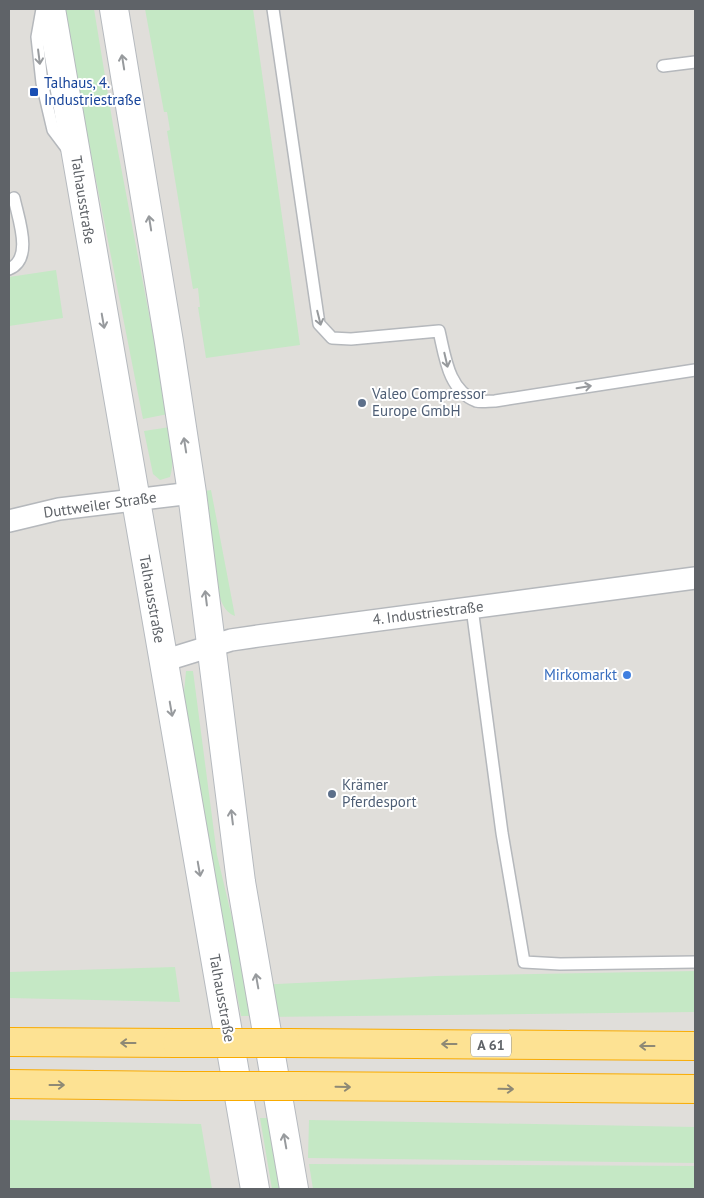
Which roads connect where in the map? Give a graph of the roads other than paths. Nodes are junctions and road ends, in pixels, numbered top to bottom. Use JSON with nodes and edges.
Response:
{"nodes":[{"id":1,"x":42,"y":9,"type":"edge"},
{"id":2,"x":51,"y":9,"type":"edge"},
{"id":3,"x":114,"y":9,"type":"edge"},
{"id":4,"x":273,"y":9,"type":"edge"},
{"id":5,"x":695,"y":62,"type":"edge"},
{"id":6,"x":663,"y":66,"type":"dead end"},
{"id":7,"x":76,"y":160,"type":"junction"},
{"id":8,"x":14,"y":198,"type":"dead end"},
{"id":9,"x":9,"y":269,"type":"edge"},
{"id":10,"x":695,"y":370,"type":"edge"},
{"id":11,"x":192,"y":494,"type":"junction"},
{"id":12,"x":134,"y":500,"type":"junction"},
{"id":13,"x":9,"y":521,"type":"edge"},
{"id":14,"x":695,"y":578,"type":"edge"},
{"id":15,"x":472,"y":608,"type":"junction"},
{"id":16,"x":212,"y":646,"type":"junction"},
{"id":17,"x":162,"y":661,"type":"junction"},
{"id":18,"x":695,"y":962,"type":"edge"},
{"id":19,"x":9,"y":1042,"type":"edge"},
{"id":20,"x":695,"y":1046,"type":"edge"},
{"id":21,"x":9,"y":1084,"type":"edge"},
{"id":22,"x":695,"y":1089,"type":"edge"},
{"id":23,"x":255,"y":1189,"type":"edge"},
{"id":24,"x":294,"y":1189,"type":"edge"}],
"edges":[{"from":1,"to":7,"type":"lane","one_way":true},
{"from":2,"to":7,"type":"main road","name":"Talhausstraße"},
{"from":11,"to":3,"type":"main road","one_way":true},
{"from":4,"to":10,"type":"lane","one_way":true},
{"from":5,"to":6,"type":"lane"},
{"from":7,"to":12,"type":"main road","name":"Talhausstraße","one_way":true},
{"from":8,"to":9,"type":"lane"},
{"from":11,"to":12,"type":"street","name":"Duttweiler Straße"},
{"from":16,"to":11,"type":"main road","one_way":true},
{"from":12,"to":13,"type":"street","name":"Duttweiler Straße"},
{"from":12,"to":17,"type":"main road","name":"Talhausstraße"},
{"from":14,"to":15,"type":"street","name":"4. Industriestraße"},
{"from":15,"to":16,"type":"street","name":"4. Industriestraße"},
{"from":15,"to":18,"type":"lane"},
{"from":16,"to":17,"type":"street","name":"4. Industriestraße"},
{"from":24,"to":16,"type":"main road","one_way":true},
{"from":17,"to":23,"type":"main road","name":"Talhausstraße","one_way":true},
{"from":20,"to":19,"type":"highway","number":"A 61","one_way":true,"bridge":true},
{"from":21,"to":22,"type":"highway","one_way":true,"bridge":true}]}
